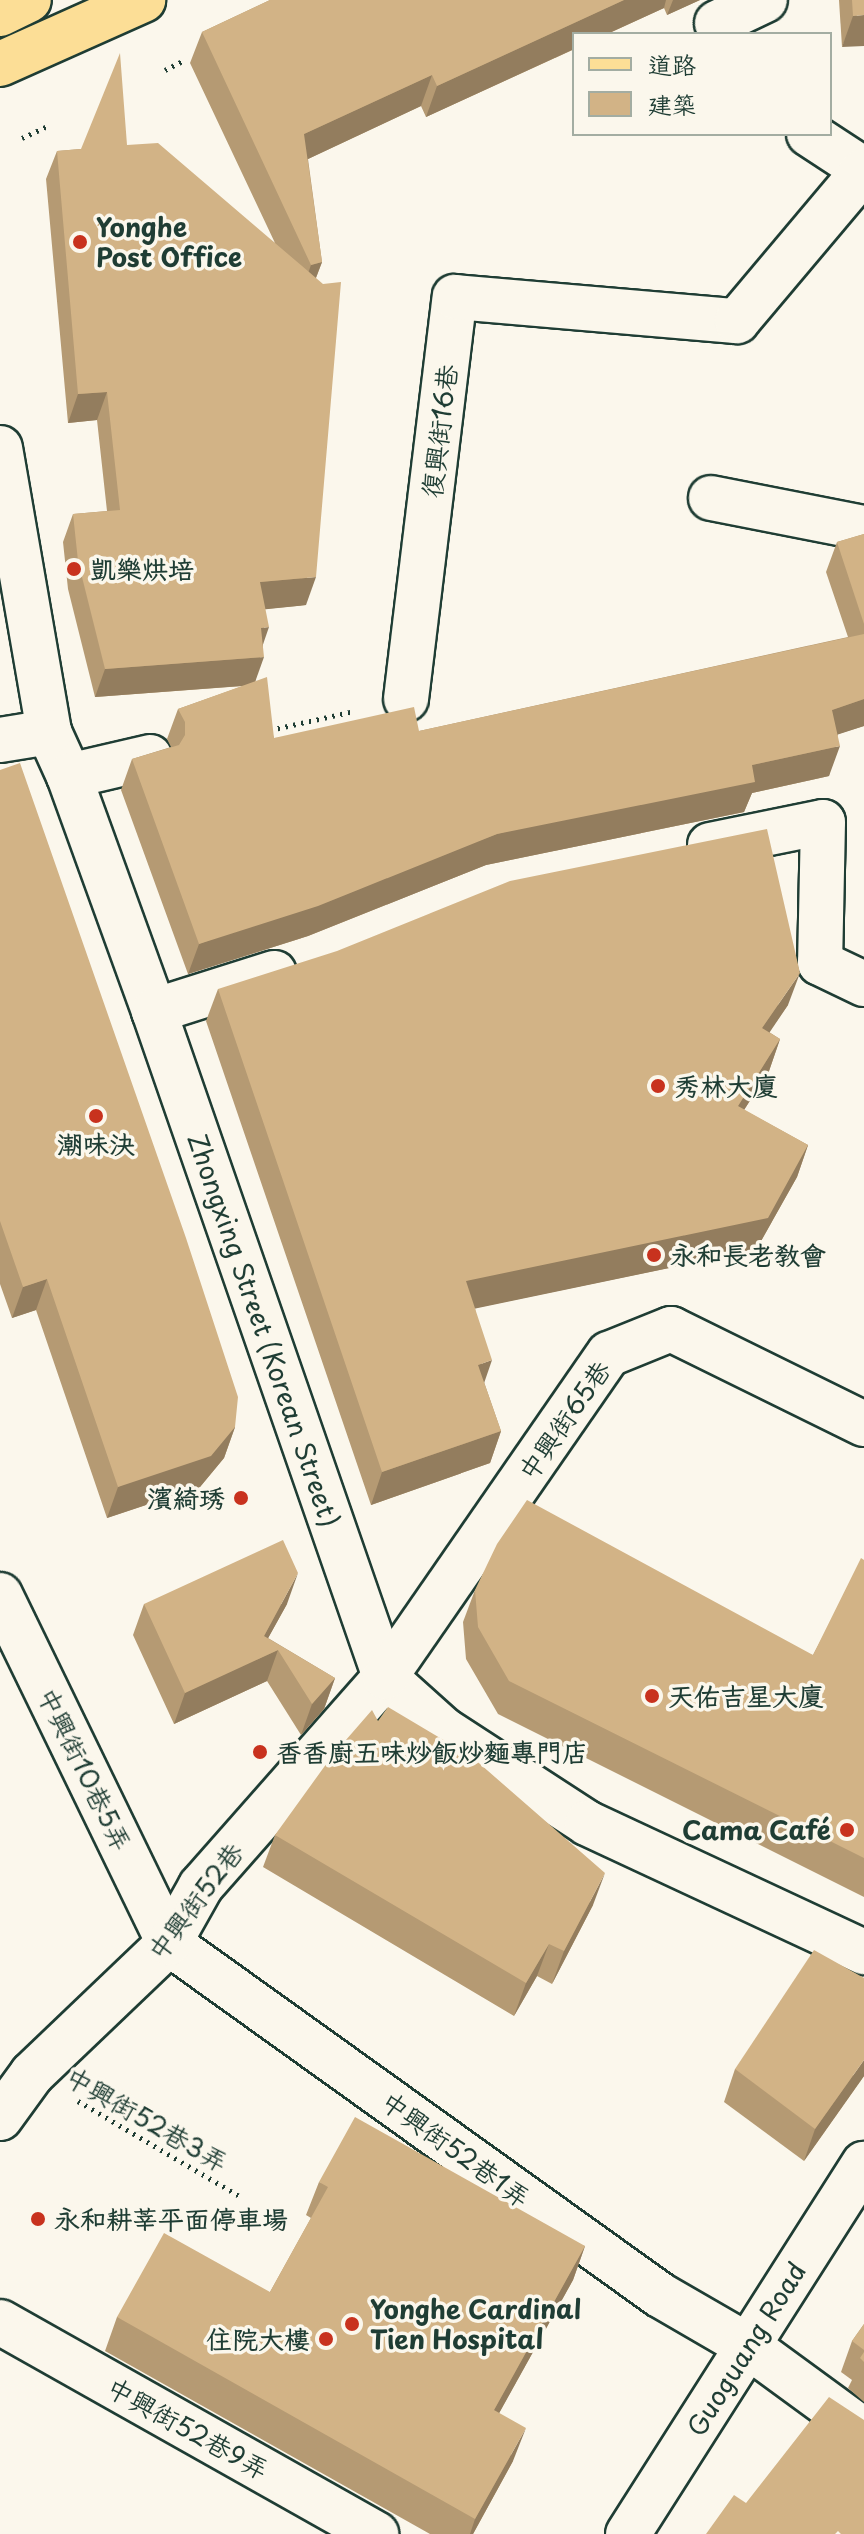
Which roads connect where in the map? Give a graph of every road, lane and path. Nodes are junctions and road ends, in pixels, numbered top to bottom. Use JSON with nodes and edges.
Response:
{"nodes":[{"id":1,"x":29,"y":0,"type":"edge"},
{"id":2,"x":143,"y":0,"type":"edge"},
{"id":3,"x":765,"y":0,"type":"edge"},
{"id":4,"x":0,"y":14,"type":"edge"},
{"id":5,"x":712,"y":19,"type":"edge"},
{"id":6,"x":185,"y":60,"type":"dead end"},
{"id":7,"x":0,"y":64,"type":"edge"},
{"id":8,"x":165,"y":70,"type":"dead end"},
{"id":9,"x":48,"y":126,"type":"dead end"},
{"id":10,"x":812,"y":136,"type":"edge"},
{"id":11,"x":22,"y":138,"type":"dead end"},
{"id":12,"x":864,"y":170,"type":"edge"},
{"id":13,"x":0,"y":448,"type":"edge"},
{"id":14,"x":711,"y":498,"type":"dead end"},
{"id":15,"x":864,"y":528,"type":"edge"},
{"id":16,"x":406,"y":699,"type":"joint"},
{"id":17,"x":49,"y":732,"type":"junction"},
{"id":18,"x":255,"y":733,"type":"edge"},
{"id":19,"x":0,"y":740,"type":"edge"},
{"id":20,"x":150,"y":757,"type":"edge"},
{"id":21,"x":69,"y":776,"type":"junction"},
{"id":22,"x":673,"y":853,"type":"edge"},
{"id":23,"x":316,"y":960,"type":"edge"},
{"id":24,"x":864,"y":984,"type":"edge"},
{"id":25,"x":154,"y":1011,"type":"junction"},
{"id":26,"x":864,"y":1424,"type":"edge"},
{"id":27,"x":0,"y":1595,"type":"edge"},
{"id":28,"x":385,"y":1677,"type":"junction"},
{"id":29,"x":169,"y":1943,"type":"junction"},
{"id":30,"x":864,"y":1952,"type":"edge"},
{"id":31,"x":32,"y":2074,"type":"junction"},
{"id":32,"x":0,"y":2118,"type":"edge"},
{"id":33,"x":864,"y":2164,"type":"edge"},
{"id":34,"x":243,"y":2198,"type":"dead end"},
{"id":35,"x":0,"y":2322,"type":"edge"},
{"id":36,"x":748,"y":2346,"type":"junction"},
{"id":37,"x":864,"y":2431,"type":"edge"},
{"id":38,"x":376,"y":2534,"type":"edge"},
{"id":39,"x":628,"y":2534,"type":"edge"}],
"edges":[{"from":1,"to":4,"type":"main road"},
{"from":2,"to":7,"type":"main road"},
{"from":3,"to":5,"type":"street"},
{"from":6,"to":8,"type":"path"},
{"from":9,"to":11,"type":"path"},
{"from":10,"to":12,"type":"street"},
{"from":12,"to":16,"type":"street","name":"復興街16巷"},
{"from":13,"to":17,"type":"street","name":"Zhongxing Street (Korean Street)"},
{"from":14,"to":15,"type":"street"},
{"from":16,"to":18,"type":"path"},
{"from":17,"to":19,"type":"street"},
{"from":17,"to":21,"type":"street","name":"Zhongxing Street (Korean Street)"},
{"from":20,"to":21,"type":"street"},
{"from":21,"to":25,"type":"street","name":"Zhongxing Street (Korean Street)"},
{"from":22,"to":24,"type":"street"},
{"from":23,"to":25,"type":"street"},
{"from":25,"to":28,"type":"street","name":"Zhongxing Street (Korean Street)"},
{"from":26,"to":28,"type":"street","name":"中興街65巷"},
{"from":27,"to":29,"type":"street","name":"中興街10巷5弄"},
{"from":28,"to":29,"type":"street","name":"中興街52巷"},
{"from":28,"to":30,"type":"street","name":"Zhongxing Street (Korean Street)"},
{"from":29,"to":31,"type":"street","name":"中興街52巷"},
{"from":29,"to":36,"type":"street","name":"中興街52巷1弄"},
{"from":31,"to":32,"type":"street","name":"中興街52巷"},
{"from":31,"to":34,"type":"path","name":"中興街52巷3弄"},
{"from":33,"to":36,"type":"street","name":"Guoguang Road"},
{"from":35,"to":38,"type":"street","name":"中興街52巷9弄"},
{"from":36,"to":37,"type":"street","name":"中興街52巷1弄"},
{"from":36,"to":39,"type":"street","name":"Guoguang Road"}]}
